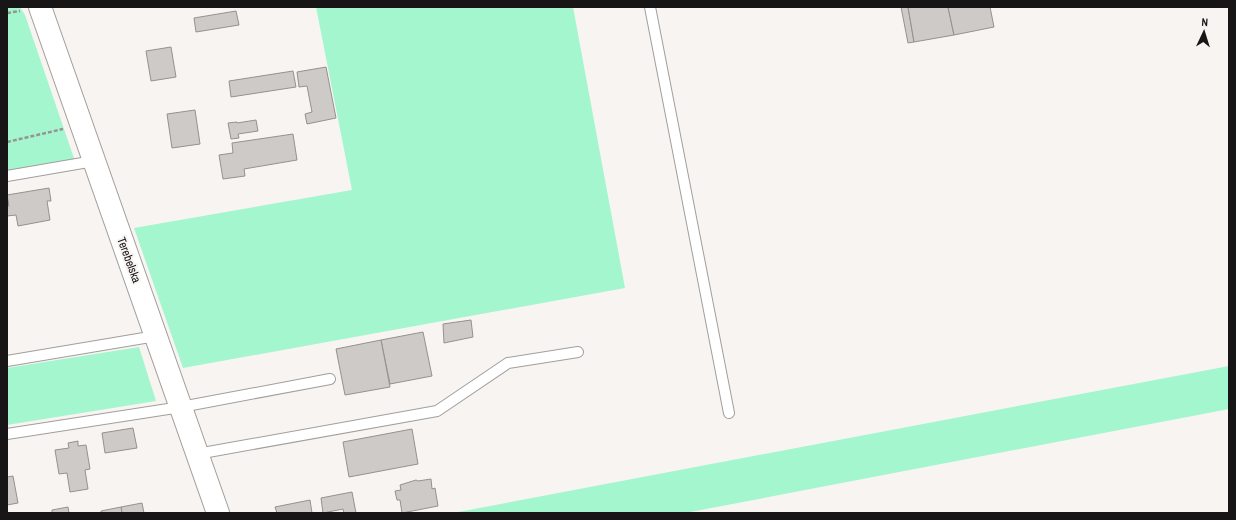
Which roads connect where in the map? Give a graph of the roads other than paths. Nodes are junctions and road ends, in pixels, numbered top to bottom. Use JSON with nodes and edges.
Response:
{"nodes":[{"id":1,"x":40,"y":7,"type":"edge"},
{"id":2,"x":650,"y":7,"type":"edge"},
{"id":3,"x":94,"y":161,"type":"junction"},
{"id":4,"x":7,"y":176,"type":"edge"},
{"id":5,"x":156,"y":336,"type":"junction"},
{"id":6,"x":578,"y":352,"type":"dead end"},
{"id":7,"x":7,"y":361,"type":"edge"},
{"id":8,"x":330,"y":379,"type":"dead end"},
{"id":9,"x":180,"y":407,"type":"junction"},
{"id":10,"x":729,"y":413,"type":"dead end"},
{"id":11,"x":7,"y":434,"type":"edge"},
{"id":12,"x":197,"y":454,"type":"junction"},
{"id":13,"x":218,"y":513,"type":"edge"}],
"edges":[{"from":1,"to":3,"type":"street","name":"Terebelska"},
{"from":2,"to":10,"type":"lane"},
{"from":3,"to":4,"type":"lane"},
{"from":3,"to":5,"type":"street","name":"Terebelska"},
{"from":5,"to":7,"type":"lane"},
{"from":5,"to":9,"type":"street","name":"Terebelska"},
{"from":6,"to":12,"type":"lane"},
{"from":8,"to":9,"type":"lane"},
{"from":9,"to":11,"type":"lane"},
{"from":9,"to":12,"type":"street","name":"Terebelska"},
{"from":12,"to":13,"type":"street","name":"Terebelska"}]}
